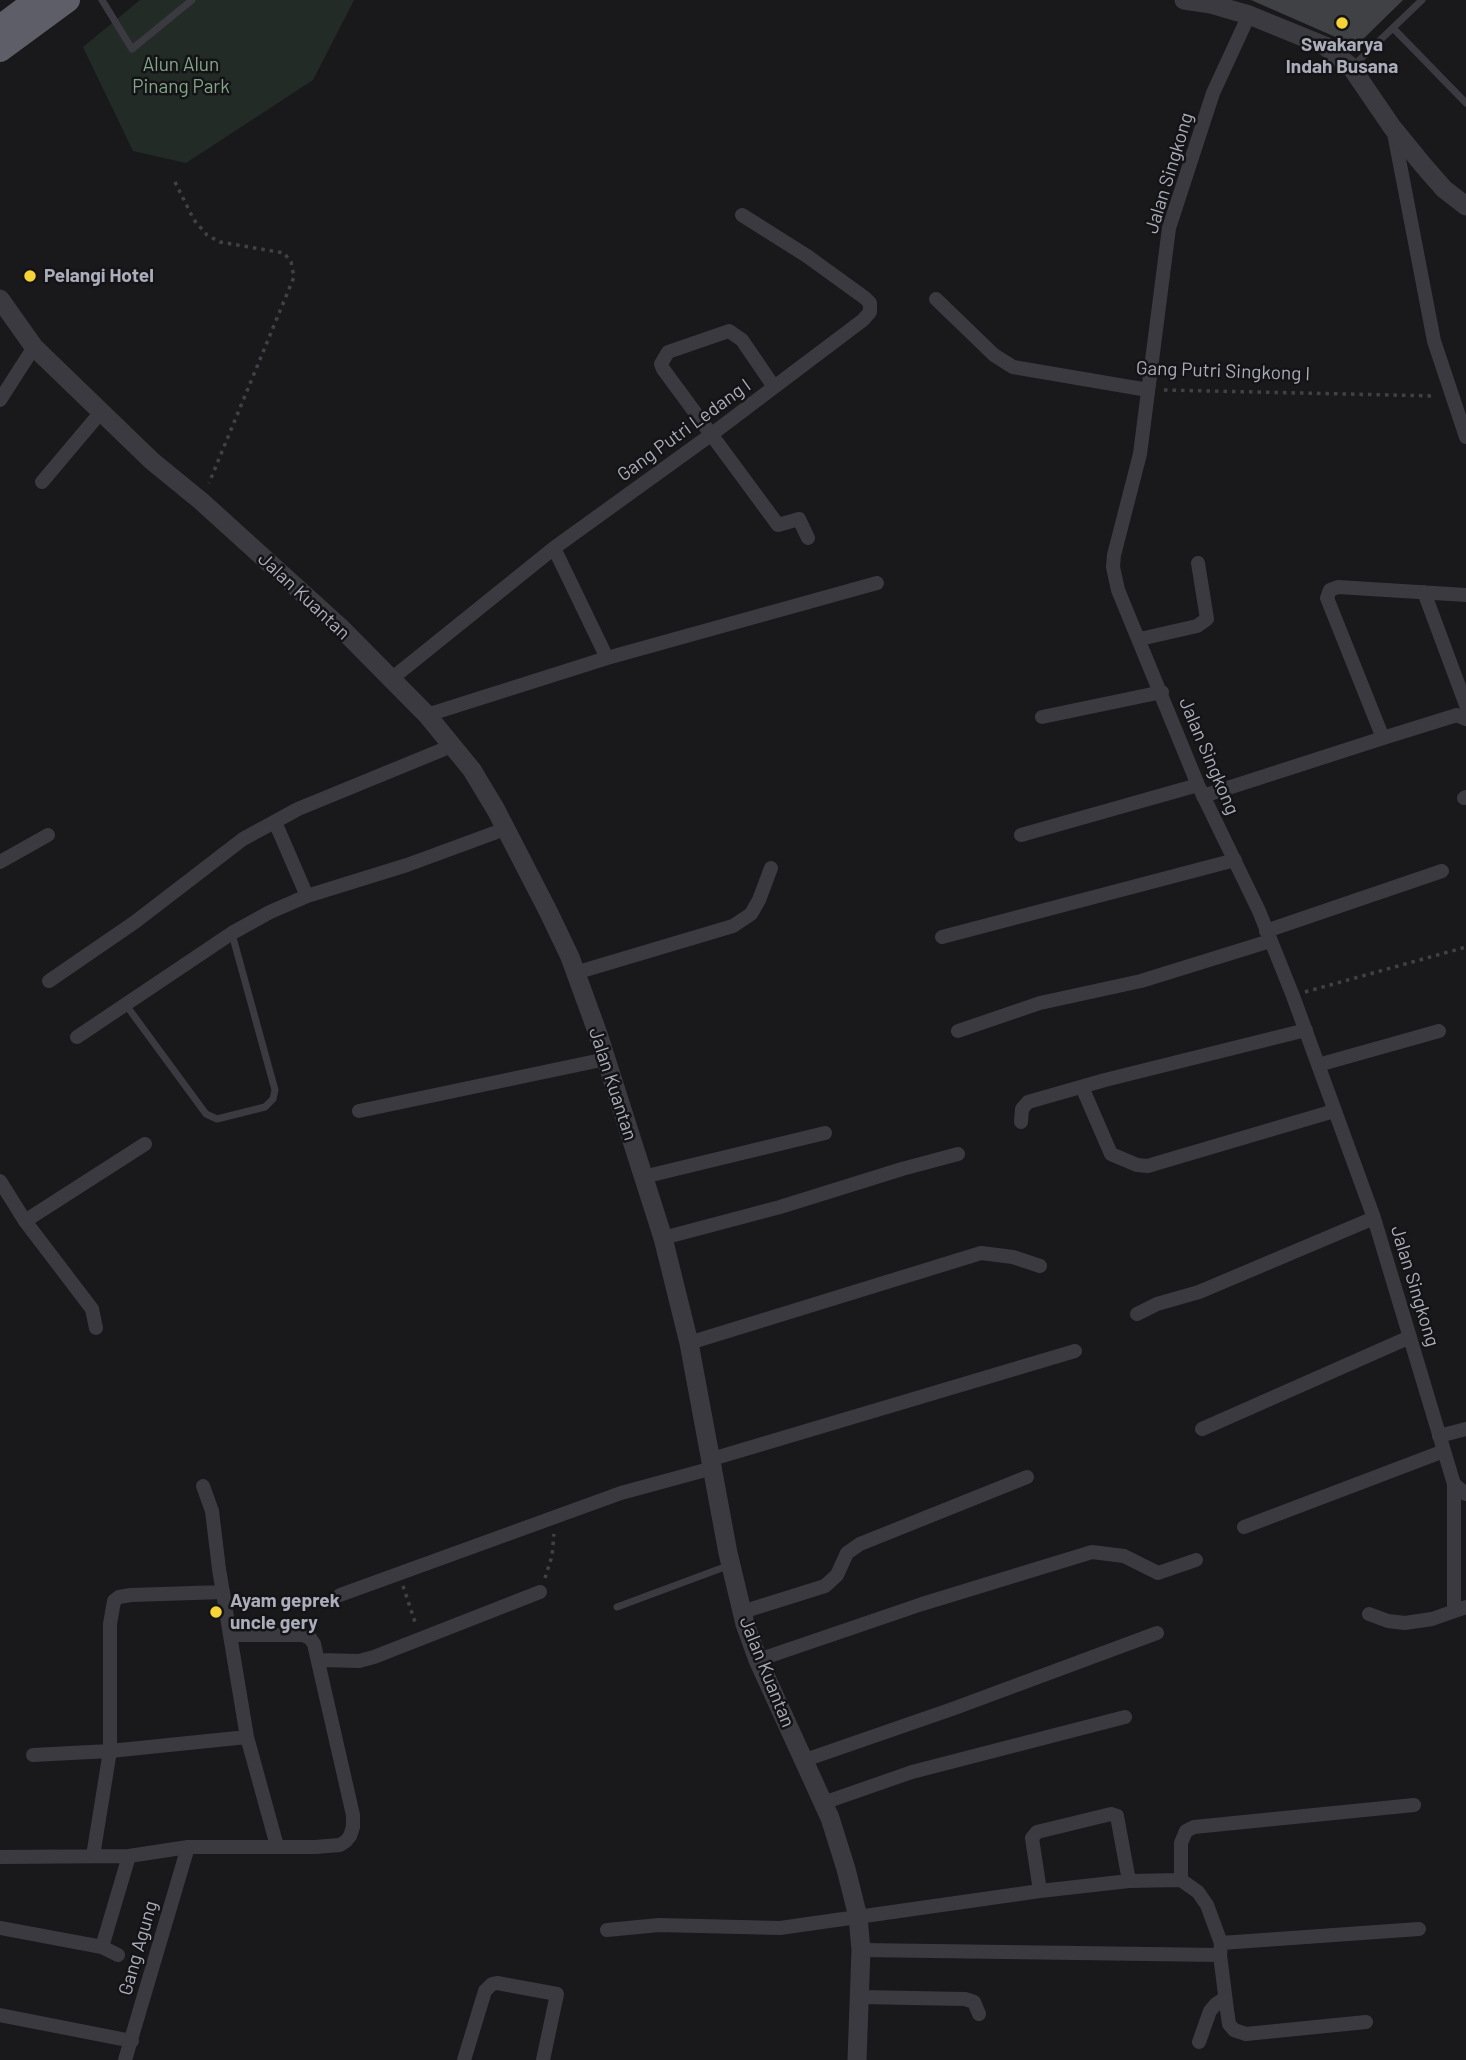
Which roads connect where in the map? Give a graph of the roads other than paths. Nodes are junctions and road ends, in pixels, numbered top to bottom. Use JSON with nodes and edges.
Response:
{"nodes":[{"id":1,"x":36,"y":0,"type":"edge"},
{"id":2,"x":68,"y":0,"type":"edge"},
{"id":3,"x":102,"y":0,"type":"edge"},
{"id":4,"x":192,"y":0,"type":"edge"},
{"id":5,"x":1184,"y":0,"type":"edge"},
{"id":6,"x":1422,"y":0,"type":"edge"},
{"id":7,"x":1249,"y":15,"type":"junction"},
{"id":8,"x":0,"y":27,"type":"edge"},
{"id":9,"x":1393,"y":28,"type":"junction"},
{"id":10,"x":0,"y":50,"type":"edge"},
{"id":11,"x":1352,"y":67,"type":"junction"},
{"id":12,"x":1466,"y":103,"type":"edge"},
{"id":13,"x":1392,"y":127,"type":"junction"},
{"id":14,"x":1466,"y":206,"type":"edge"},
{"id":15,"x":742,"y":215,"type":"dead end"},
{"id":16,"x":0,"y":299,"type":"edge"},
{"id":17,"x":936,"y":299,"type":"dead end"},
{"id":18,"x":34,"y":347,"type":"junction"},
{"id":19,"x":774,"y":387,"type":"junction"},
{"id":20,"x":1148,"y":390,"type":"junction"},
{"id":21,"x":0,"y":400,"type":"edge"},
{"id":22,"x":101,"y":412,"type":"junction"},
{"id":23,"x":712,"y":435,"type":"junction"},
{"id":24,"x":1466,"y":437,"type":"edge"},
{"id":25,"x":42,"y":482,"type":"dead end"},
{"id":26,"x":808,"y":538,"type":"dead end"},
{"id":27,"x":554,"y":548,"type":"junction"},
{"id":28,"x":1198,"y":563,"type":"dead end"},
{"id":29,"x":877,"y":583,"type":"dead end"},
{"id":30,"x":1424,"y":592,"type":"junction"},
{"id":31,"x":1466,"y":595,"type":"edge"},
{"id":32,"x":1140,"y":639,"type":"junction"},
{"id":33,"x":607,"y":657,"type":"junction"},
{"id":34,"x":390,"y":680,"type":"junction"},
{"id":35,"x":1162,"y":692,"type":"junction"},
{"id":36,"x":1466,"y":705,"type":"edge"},
{"id":37,"x":427,"y":715,"type":"junction"},
{"id":38,"x":1042,"y":718,"type":"dead end"},
{"id":39,"x":1466,"y":719,"type":"edge"},
{"id":40,"x":1383,"y":738,"type":"junction"},
{"id":41,"x":454,"y":745,"type":"junction"},
{"id":42,"x":1201,"y":790,"type":"junction"},
{"id":43,"x":275,"y":822,"type":"junction"},
{"id":44,"x":505,"y":829,"type":"junction"},
{"id":45,"x":48,"y":835,"type":"dead end"},
{"id":46,"x":1021,"y":835,"type":"dead end"},
{"id":47,"x":1235,"y":860,"type":"junction"},
{"id":48,"x":0,"y":862,"type":"edge"},
{"id":49,"x":771,"y":868,"type":"dead end"},
{"id":50,"x":1442,"y":871,"type":"dead end"},
{"id":51,"x":307,"y":896,"type":"junction"},
{"id":52,"x":232,"y":933,"type":"junction"},
{"id":53,"x":1268,"y":936,"type":"junction"},
{"id":54,"x":942,"y":937,"type":"dead end"},
{"id":55,"x":575,"y":973,"type":"junction"},
{"id":56,"x":49,"y":981,"type":"dead end"},
{"id":57,"x":125,"y":1004,"type":"junction"},
{"id":58,"x":1306,"y":1030,"type":"junction"},
{"id":59,"x":958,"y":1031,"type":"dead end"},
{"id":60,"x":1439,"y":1031,"type":"dead end"},
{"id":61,"x":77,"y":1037,"type":"dead end"},
{"id":62,"x":606,"y":1059,"type":"junction"},
{"id":63,"x":1318,"y":1065,"type":"junction"},
{"id":64,"x":1082,"y":1087,"type":"junction"},
{"id":65,"x":359,"y":1111,"type":"dead end"},
{"id":66,"x":1334,"y":1111,"type":"junction"},
{"id":67,"x":1021,"y":1122,"type":"dead end"},
{"id":68,"x":825,"y":1133,"type":"dead end"},
{"id":69,"x":145,"y":1144,"type":"dead end"},
{"id":70,"x":958,"y":1154,"type":"dead end"},
{"id":71,"x":643,"y":1177,"type":"junction"},
{"id":72,"x":0,"y":1181,"type":"edge"},
{"id":73,"x":1374,"y":1218,"type":"junction"},
{"id":74,"x":25,"y":1221,"type":"junction"},
{"id":75,"x":663,"y":1238,"type":"junction"},
{"id":76,"x":1040,"y":1266,"type":"dead end"},
{"id":77,"x":1137,"y":1314,"type":"dead end"},
{"id":78,"x":96,"y":1328,"type":"dead end"},
{"id":79,"x":1410,"y":1337,"type":"junction"},
{"id":80,"x":689,"y":1343,"type":"junction"},
{"id":81,"x":1074,"y":1351,"type":"dead end"},
{"id":82,"x":1202,"y":1429,"type":"dead end"},
{"id":83,"x":1466,"y":1429,"type":"edge"},
{"id":84,"x":1440,"y":1436,"type":"junction"},
{"id":85,"x":1444,"y":1451,"type":"junction"},
{"id":86,"x":712,"y":1463,"type":"junction"},
{"id":87,"x":1027,"y":1478,"type":"dead end"},
{"id":88,"x":1454,"y":1484,"type":"junction"},
{"id":89,"x":203,"y":1486,"type":"dead end"},
{"id":90,"x":1466,"y":1494,"type":"edge"},
{"id":91,"x":1244,"y":1527,"type":"dead end"},
{"id":92,"x":1196,"y":1560,"type":"dead end"},
{"id":93,"x":731,"y":1564,"type":"junction"},
{"id":94,"x":223,"y":1592,"type":"junction"},
{"id":95,"x":540,"y":1592,"type":"road end"},
{"id":96,"x":340,"y":1595,"type":"dead end"},
{"id":97,"x":617,"y":1607,"type":"dead end"},
{"id":98,"x":1460,"y":1609,"type":"edge"},
{"id":99,"x":742,"y":1612,"type":"junction"},
{"id":100,"x":1369,"y":1614,"type":"dead end"},
{"id":101,"x":1157,"y":1633,"type":"dead end"},
{"id":102,"x":232,"y":1635,"type":"junction"},
{"id":103,"x":320,"y":1660,"type":"junction"},
{"id":104,"x":758,"y":1660,"type":"junction"},
{"id":105,"x":1125,"y":1717,"type":"dead end"},
{"id":106,"x":247,"y":1737,"type":"junction"},
{"id":107,"x":110,"y":1751,"type":"junction"},
{"id":108,"x":33,"y":1755,"type":"dead end"},
{"id":109,"x":805,"y":1760,"type":"junction"},
{"id":110,"x":823,"y":1803,"type":"junction"},
{"id":111,"x":1414,"y":1805,"type":"dead end"},
{"id":112,"x":277,"y":1846,"type":"junction"},
{"id":113,"x":188,"y":1847,"type":"junction"},
{"id":114,"x":93,"y":1856,"type":"junction"},
{"id":115,"x":129,"y":1856,"type":"junction"},
{"id":116,"x":0,"y":1857,"type":"edge"},
{"id":117,"x":1181,"y":1880,"type":"junction"},
{"id":118,"x":1129,"y":1881,"type":"junction"},
{"id":119,"x":1040,"y":1891,"type":"junction"},
{"id":120,"x":859,"y":1917,"type":"junction"},
{"id":121,"x":0,"y":1928,"type":"edge"},
{"id":122,"x":1419,"y":1929,"type":"dead end"},
{"id":123,"x":607,"y":1930,"type":"dead end"},
{"id":124,"x":102,"y":1947,"type":"junction"},
{"id":125,"x":1220,"y":1949,"type":"junction"},
{"id":126,"x":861,"y":1950,"type":"junction"},
{"id":127,"x":118,"y":1955,"type":"dead end"},
{"id":128,"x":860,"y":1997,"type":"junction"},
{"id":129,"x":1226,"y":1998,"type":"junction"},
{"id":130,"x":979,"y":2014,"type":"dead end"},
{"id":131,"x":0,"y":2015,"type":"edge"},
{"id":132,"x":1366,"y":2022,"type":"dead end"},
{"id":133,"x":132,"y":2041,"type":"junction"},
{"id":134,"x":1199,"y":2042,"type":"dead end"},
{"id":135,"x":125,"y":2060,"type":"edge"},
{"id":136,"x":464,"y":2060,"type":"edge"},
{"id":137,"x":543,"y":2060,"type":"edge"},
{"id":138,"x":857,"y":2060,"type":"edge"}],
"edges":[{"from":1,"to":8,"type":"highway"},
{"from":2,"to":10,"type":"highway"},
{"from":3,"to":4,"type":"lane"},
{"from":5,"to":7,"type":"street"},
{"from":6,"to":9,"type":"lane"},
{"from":7,"to":11,"type":"street"},
{"from":7,"to":20,"type":"street","name":"Jalan Singkong"},
{"from":9,"to":11,"type":"lane"},
{"from":9,"to":12,"type":"lane"},
{"from":11,"to":13,"type":"street"},
{"from":13,"to":14,"type":"street"},
{"from":13,"to":24,"type":"street"},
{"from":15,"to":19,"type":"street","name":"Gang Putri Ledang I"},
{"from":16,"to":18,"type":"street","name":"Jalan Kuantan"},
{"from":17,"to":20,"type":"street","name":"Gang Putri Singkong I"},
{"from":18,"to":21,"type":"street"},
{"from":18,"to":22,"type":"street","name":"Jalan Kuantan"},
{"from":19,"to":23,"type":"street","name":"Gang Putri Ledang I"},
{"from":19,"to":23,"type":"street"},
{"from":20,"to":32,"type":"street","name":"Jalan Singkong"},
{"from":22,"to":25,"type":"street"},
{"from":22,"to":34,"type":"street","name":"Jalan Kuantan"},
{"from":23,"to":26,"type":"street"},
{"from":23,"to":27,"type":"street","name":"Gang Putri Ledang I"},
{"from":27,"to":33,"type":"street"},
{"from":27,"to":34,"type":"street","name":"Gang Putri Ledang I"},
{"from":28,"to":32,"type":"street"},
{"from":29,"to":33,"type":"street"},
{"from":30,"to":31,"type":"street"},
{"from":30,"to":36,"type":"street"},
{"from":30,"to":40,"type":"street"},
{"from":32,"to":35,"type":"street","name":"Jalan Singkong"},
{"from":33,"to":37,"type":"street"},
{"from":34,"to":37,"type":"street","name":"Jalan Kuantan"},
{"from":35,"to":38,"type":"street"},
{"from":35,"to":42,"type":"street","name":"Jalan Singkong"},
{"from":37,"to":41,"type":"street","name":"Jalan Kuantan"},
{"from":39,"to":40,"type":"street"},
{"from":40,"to":42,"type":"street"},
{"from":41,"to":43,"type":"street"},
{"from":41,"to":44,"type":"street","name":"Jalan Kuantan"},
{"from":42,"to":46,"type":"street"},
{"from":42,"to":47,"type":"street","name":"Jalan Singkong"},
{"from":43,"to":51,"type":"street"},
{"from":43,"to":56,"type":"street"},
{"from":44,"to":51,"type":"street"},
{"from":44,"to":55,"type":"street","name":"Jalan Kuantan"},
{"from":45,"to":48,"type":"street"},
{"from":47,"to":53,"type":"street","name":"Jalan Singkong"},
{"from":47,"to":54,"type":"street"},
{"from":49,"to":55,"type":"street"},
{"from":50,"to":53,"type":"street"},
{"from":51,"to":52,"type":"street"},
{"from":52,"to":57,"type":"street"},
{"from":52,"to":57,"type":"lane"},
{"from":53,"to":58,"type":"street","name":"Jalan Singkong"},
{"from":53,"to":59,"type":"street"},
{"from":55,"to":62,"type":"street","name":"Jalan Kuantan"},
{"from":57,"to":61,"type":"street"},
{"from":58,"to":63,"type":"street","name":"Jalan Singkong"},
{"from":58,"to":64,"type":"street"},
{"from":60,"to":63,"type":"street"},
{"from":62,"to":65,"type":"street"},
{"from":62,"to":71,"type":"street","name":"Jalan Kuantan"},
{"from":63,"to":66,"type":"street","name":"Jalan Singkong"},
{"from":64,"to":66,"type":"street"},
{"from":64,"to":67,"type":"street"},
{"from":66,"to":73,"type":"street","name":"Jalan Singkong"},
{"from":68,"to":71,"type":"street"},
{"from":69,"to":74,"type":"street"},
{"from":70,"to":75,"type":"street"},
{"from":71,"to":75,"type":"street","name":"Jalan Kuantan"},
{"from":72,"to":74,"type":"street"},
{"from":73,"to":77,"type":"street"},
{"from":73,"to":79,"type":"street","name":"Jalan Singkong"},
{"from":74,"to":78,"type":"street"},
{"from":75,"to":80,"type":"street","name":"Jalan Kuantan"},
{"from":76,"to":80,"type":"street"},
{"from":79,"to":82,"type":"street"},
{"from":79,"to":84,"type":"street","name":"Jalan Singkong"},
{"from":80,"to":86,"type":"street","name":"Jalan Kuantan"},
{"from":81,"to":86,"type":"street"},
{"from":83,"to":84,"type":"street"},
{"from":84,"to":85,"type":"street","name":"Jalan Singkong"},
{"from":85,"to":88,"type":"street","name":"Jalan Singkong"},
{"from":85,"to":91,"type":"street"},
{"from":86,"to":93,"type":"street","name":"Jalan Kuantan"},
{"from":86,"to":96,"type":"street"},
{"from":87,"to":99,"type":"street"},
{"from":88,"to":90,"type":"street"},
{"from":88,"to":98,"type":"street","name":"Jalan Singkong"},
{"from":89,"to":94,"type":"street"},
{"from":92,"to":104,"type":"street"},
{"from":93,"to":97,"type":"lane"},
{"from":93,"to":99,"type":"street","name":"Jalan Kuantan"},
{"from":94,"to":102,"type":"street"},
{"from":94,"to":107,"type":"street"},
{"from":95,"to":103,"type":"street"},
{"from":98,"to":100,"type":"street"},
{"from":99,"to":104,"type":"street","name":"Jalan Kuantan"},
{"from":101,"to":109,"type":"street"},
{"from":102,"to":103,"type":"street"},
{"from":102,"to":106,"type":"street"},
{"from":103,"to":112,"type":"street"},
{"from":104,"to":109,"type":"street","name":"Jalan Kuantan"},
{"from":105,"to":110,"type":"street"},
{"from":106,"to":107,"type":"street"},
{"from":106,"to":112,"type":"street"},
{"from":107,"to":108,"type":"street"},
{"from":107,"to":114,"type":"street"},
{"from":109,"to":110,"type":"street","name":"Jalan Kuantan"},
{"from":110,"to":120,"type":"street","name":"Jalan Kuantan"},
{"from":111,"to":117,"type":"street"},
{"from":112,"to":113,"type":"street"},
{"from":113,"to":115,"type":"street"},
{"from":113,"to":133,"type":"street","name":"Gang Agung"},
{"from":114,"to":115,"type":"street"},
{"from":114,"to":116,"type":"street"},
{"from":115,"to":124,"type":"street"},
{"from":117,"to":118,"type":"street"},
{"from":117,"to":125,"type":"street"},
{"from":118,"to":119,"type":"street"},
{"from":118,"to":119,"type":"street"},
{"from":119,"to":120,"type":"street"},
{"from":120,"to":123,"type":"street"},
{"from":120,"to":126,"type":"street","name":"Jalan Kuantan"},
{"from":121,"to":124,"type":"street"},
{"from":122,"to":125,"type":"street"},
{"from":124,"to":127,"type":"street"},
{"from":125,"to":126,"type":"street"},
{"from":125,"to":129,"type":"street"},
{"from":126,"to":128,"type":"street","name":"Jalan Kuantan"},
{"from":128,"to":130,"type":"street"},
{"from":128,"to":138,"type":"street","name":"Jalan Kuantan"},
{"from":129,"to":132,"type":"street"},
{"from":129,"to":134,"type":"street"},
{"from":131,"to":133,"type":"street"},
{"from":133,"to":135,"type":"street","name":"Gang Agung"},
{"from":136,"to":137,"type":"street"}]}
